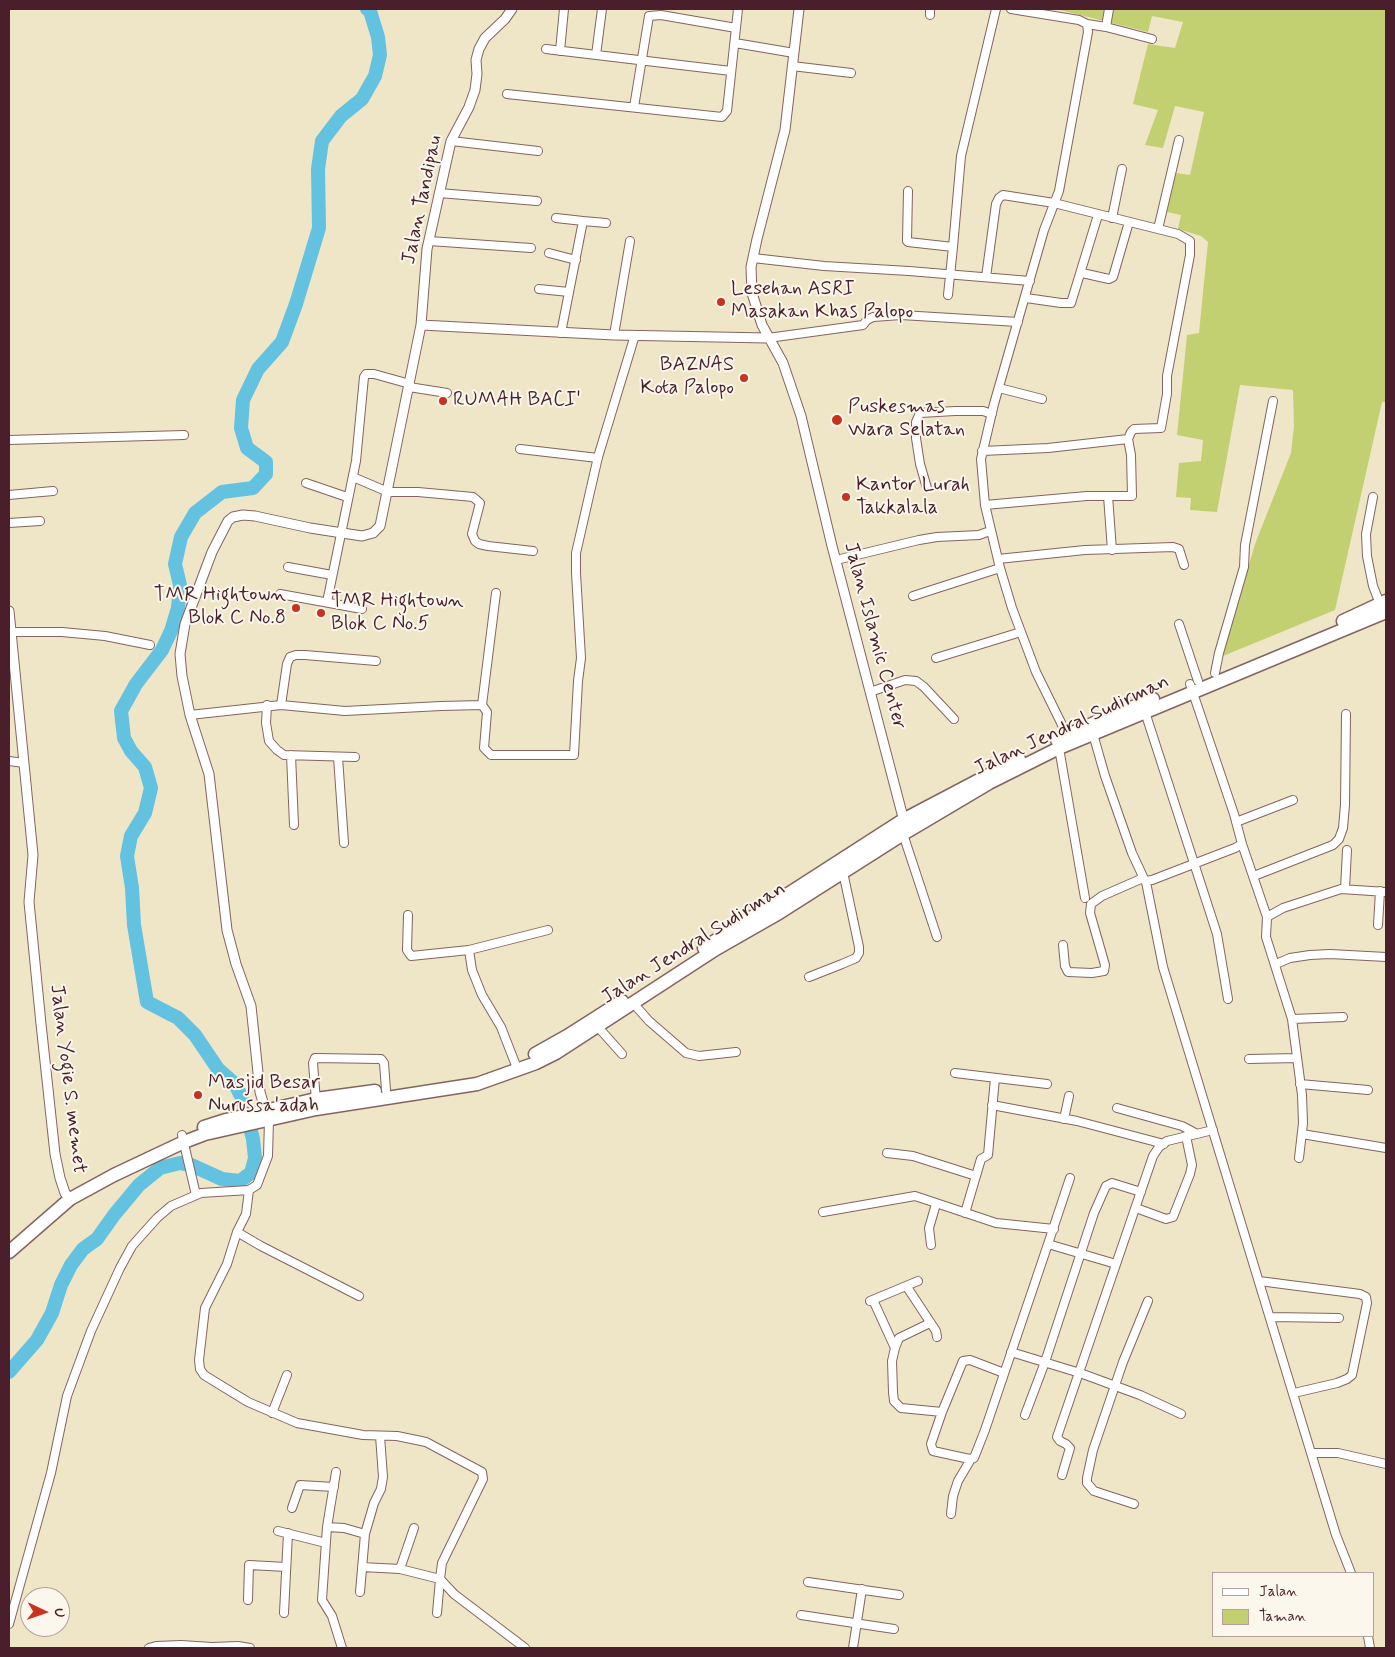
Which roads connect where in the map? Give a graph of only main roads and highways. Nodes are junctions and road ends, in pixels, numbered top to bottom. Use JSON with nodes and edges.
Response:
{"nodes":[{"id":1,"x":1384,"y":606,"type":"edge"},
{"id":2,"x":1193,"y":686,"type":"junction"},
{"id":3,"x":1069,"y":739,"type":"junction"},
{"id":4,"x":905,"y":828,"type":"junction"},
{"id":5,"x":317,"y":1104,"type":"junction"},
{"id":6,"x":67,"y":1196,"type":"junction"},
{"id":7,"x":9,"y":1241,"type":"edge"},
{"id":8,"x":9,"y":1252,"type":"edge"}],
"edges":[{"from":1,"to":2,"type":"highway","name":"Jalan Jendral Sudirman"},
{"from":1,"to":2,"type":"highway","name":"Jalan Jendral Sudirman"},
{"from":2,"to":3,"type":"highway","name":"Jalan Jendral Sudirman"},
{"from":2,"to":3,"type":"highway","name":"Jalan Jendral Sudirman"},
{"from":3,"to":4,"type":"highway","name":"Jalan Jendral Sudirman"},
{"from":3,"to":4,"type":"highway","name":"Jalan Jendral Sudirman"},
{"from":4,"to":5,"type":"highway","name":"Jalan Jendral Sudirman"},
{"from":4,"to":5,"type":"highway","name":"Jalan Jendral Sudirman"},
{"from":5,"to":6,"type":"highway","name":"Jalan Jendral Sudirman"},
{"from":6,"to":7,"type":"highway","name":"Jalan Jendral Sudirman"},
{"from":6,"to":8,"type":"highway","name":"Jalan Jendral Sudirman"}]}
